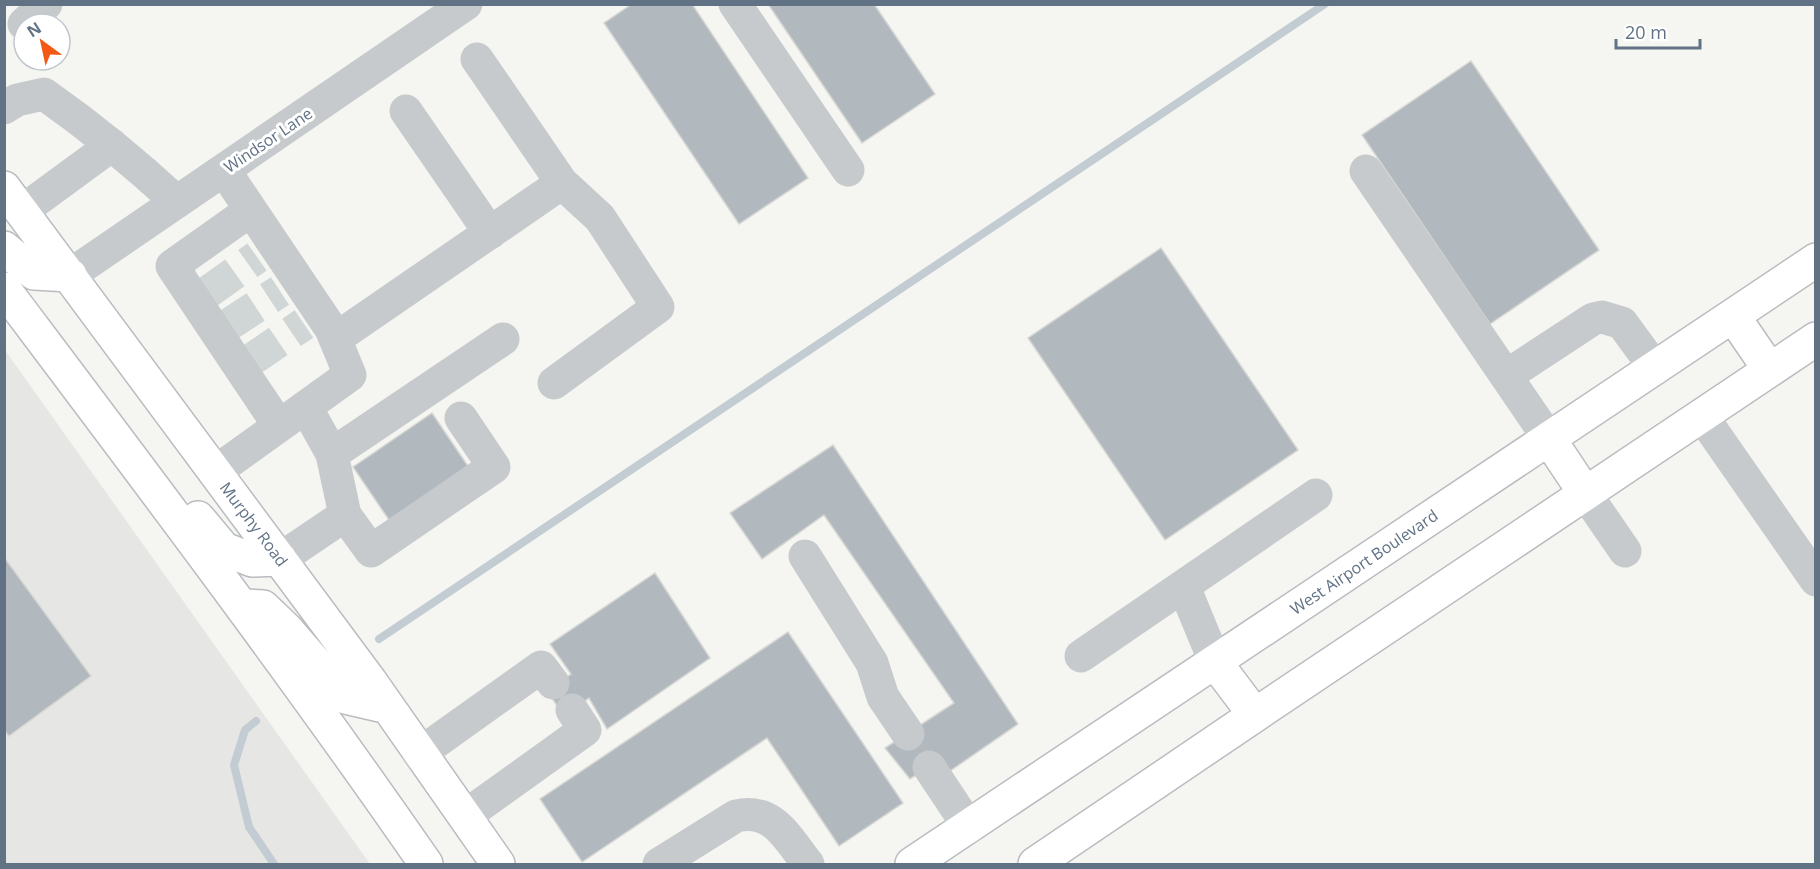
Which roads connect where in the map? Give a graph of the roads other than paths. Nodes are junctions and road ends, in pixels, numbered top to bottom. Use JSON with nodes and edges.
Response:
{"nodes":[{"id":1,"x":466,"y":4,"type":"edge"},
{"id":2,"x":735,"y":4,"type":"edge"},
{"id":3,"x":477,"y":59,"type":"dead end"},
{"id":4,"x":4,"y":108,"type":"edge"},
{"id":5,"x":406,"y":111,"type":"dead end"},
{"id":6,"x":112,"y":145,"type":"junction"},
{"id":7,"x":224,"y":170,"type":"junction"},
{"id":8,"x":848,"y":170,"type":"dead end"},
{"id":9,"x":1366,"y":171,"type":"dead end"},
{"id":10,"x":562,"y":183,"type":"junction"},
{"id":11,"x":13,"y":199,"type":"edge"},
{"id":12,"x":177,"y":202,"type":"junction"},
{"id":13,"x":251,"y":210,"type":"junction"},
{"id":14,"x":490,"y":233,"type":"junction"},
{"id":15,"x":4,"y":248,"type":"edge"},
{"id":16,"x":1815,"y":260,"type":"edge"},
{"id":17,"x":70,"y":275,"type":"junction"},
{"id":18,"x":4,"y":289,"type":"edge"},
{"id":19,"x":1733,"y":316,"type":"junction"},
{"id":20,"x":320,"y":326,"type":"junction"},
{"id":21,"x":503,"y":339,"type":"dead end"},
{"id":22,"x":1815,"y":339,"type":"edge"},
{"id":23,"x":1655,"y":368,"type":"junction"},
{"id":24,"x":1770,"y":370,"type":"junction"},
{"id":25,"x":1506,"y":376,"type":"junction"},
{"id":26,"x":554,"y":383,"type":"dead end"},
{"id":27,"x":306,"y":407,"type":"junction"},
{"id":28,"x":1702,"y":416,"type":"junction"},
{"id":29,"x":461,"y":418,"type":"dead end"},
{"id":30,"x":279,"y":426,"type":"junction"},
{"id":31,"x":1549,"y":439,"type":"junction"},
{"id":32,"x":332,"y":454,"type":"junction"},
{"id":33,"x":130,"y":455,"type":"junction"},
{"id":34,"x":215,"y":472,"type":"junction"},
{"id":35,"x":1586,"y":493,"type":"junction"},
{"id":36,"x":1316,"y":495,"type":"dead end"},
{"id":37,"x":345,"y":515,"type":"junction"},
{"id":38,"x":1625,"y":551,"type":"dead end"},
{"id":39,"x":806,"y":556,"type":"dead end"},
{"id":40,"x":280,"y":559,"type":"junction"},
{"id":41,"x":1815,"y":580,"type":"edge"},
{"id":42,"x":1184,"y":587,"type":"junction"},
{"id":43,"x":240,"y":606,"type":"junction"},
{"id":44,"x":1081,"y":656,"type":"dead end"},
{"id":45,"x":1215,"y":662,"type":"junction"},
{"id":46,"x":553,"y":683,"type":"dead end"},
{"id":47,"x":388,"y":707,"type":"junction"},
{"id":48,"x":572,"y":710,"type":"dead end"},
{"id":49,"x":1255,"y":715,"type":"junction"},
{"id":50,"x":908,"y":734,"type":"dead end"},
{"id":51,"x":419,"y":754,"type":"junction"},
{"id":52,"x":929,"y":766,"type":"dead end"},
{"id":53,"x":465,"y":816,"type":"junction"},
{"id":54,"x":969,"y":827,"type":"junction"},
{"id":55,"x":798,"y":861,"type":"edge"},
{"id":56,"x":426,"y":864,"type":"edge"},
{"id":57,"x":498,"y":864,"type":"edge"},
{"id":58,"x":659,"y":864,"type":"edge"},
{"id":59,"x":912,"y":864,"type":"edge"},
{"id":60,"x":1035,"y":864,"type":"edge"}],
"edges":[{"from":1,"to":7,"type":"street","name":"Windsor Lane"},
{"from":2,"to":8,"type":"street"},
{"from":3,"to":10,"type":"street"},
{"from":4,"to":6,"type":"street"},
{"from":5,"to":14,"type":"street"},
{"from":6,"to":11,"type":"street"},
{"from":6,"to":12,"type":"street"},
{"from":7,"to":12,"type":"street","name":"Windsor Lane"},
{"from":7,"to":13,"type":"street"},
{"from":9,"to":25,"type":"street"},
{"from":10,"to":14,"type":"street"},
{"from":10,"to":26,"type":"street"},
{"from":11,"to":17,"type":"main road","name":"Murphy Road"},
{"from":12,"to":17,"type":"street","name":"Windsor Lane"},
{"from":13,"to":20,"type":"street"},
{"from":13,"to":30,"type":"street"},
{"from":14,"to":20,"type":"street"},
{"from":15,"to":17,"type":"main road"},
{"from":16,"to":19,"type":"main road","name":"West Airport Boulevard"},
{"from":17,"to":34,"type":"main road","name":"Murphy Road"},
{"from":18,"to":33,"type":"main road"},
{"from":19,"to":23,"type":"main road","name":"West Airport Boulevard"},
{"from":19,"to":24,"type":"main road"},
{"from":20,"to":27,"type":"street"},
{"from":21,"to":32,"type":"street"},
{"from":22,"to":24,"type":"main road"},
{"from":23,"to":25,"type":"street"},
{"from":23,"to":31,"type":"main road","name":"West Airport Boulevard"},
{"from":24,"to":28,"type":"main road"},
{"from":25,"to":31,"type":"street"},
{"from":27,"to":30,"type":"street"},
{"from":27,"to":32,"type":"street"},
{"from":28,"to":35,"type":"main road"},
{"from":28,"to":41,"type":"street"},
{"from":29,"to":37,"type":"street"},
{"from":30,"to":34,"type":"street"},
{"from":31,"to":35,"type":"main road"},
{"from":31,"to":45,"type":"main road","name":"West Airport Boulevard"},
{"from":32,"to":37,"type":"street"},
{"from":33,"to":40,"type":"main road"},
{"from":33,"to":43,"type":"main road"},
{"from":34,"to":40,"type":"main road","name":"Murphy Road"},
{"from":35,"to":38,"type":"street"},
{"from":35,"to":49,"type":"main road"},
{"from":36,"to":42,"type":"street"},
{"from":37,"to":40,"type":"street"},
{"from":39,"to":50,"type":"street"},
{"from":40,"to":47,"type":"main road","name":"Murphy Road"},
{"from":42,"to":44,"type":"street"},
{"from":42,"to":45,"type":"street"},
{"from":43,"to":47,"type":"main road"},
{"from":43,"to":56,"type":"main road"},
{"from":45,"to":49,"type":"main road"},
{"from":45,"to":54,"type":"main road","name":"West Airport Boulevard"},
{"from":46,"to":51,"type":"street"},
{"from":47,"to":51,"type":"main road","name":"Murphy Road"},
{"from":48,"to":53,"type":"street"},
{"from":49,"to":60,"type":"main road"},
{"from":51,"to":53,"type":"main road","name":"Murphy Road"},
{"from":52,"to":54,"type":"street"},
{"from":53,"to":57,"type":"main road","name":"Murphy Road"},
{"from":54,"to":59,"type":"main road","name":"West Airport Boulevard"},
{"from":55,"to":58,"type":"street"}]}
